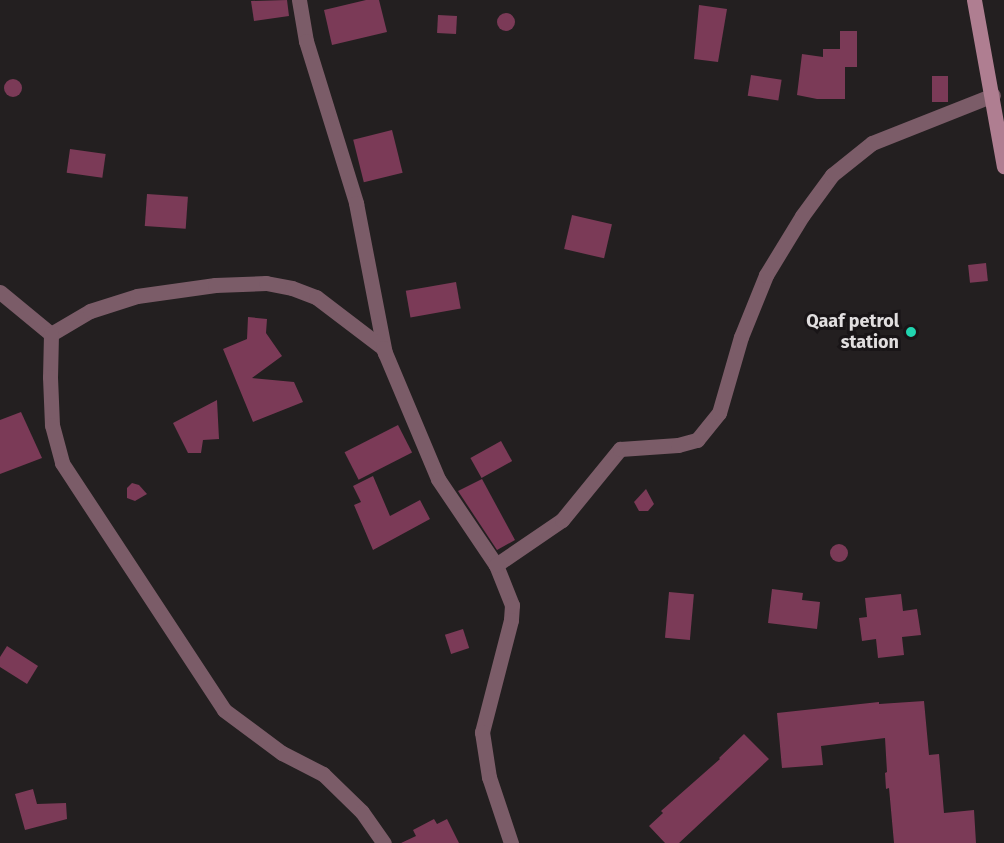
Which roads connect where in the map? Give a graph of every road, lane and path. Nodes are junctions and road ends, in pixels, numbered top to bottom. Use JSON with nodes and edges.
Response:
{"nodes":[{"id":1,"x":299,"y":0,"type":"edge"},
{"id":2,"x":974,"y":0,"type":"edge"},
{"id":3,"x":993,"y":96,"type":"junction"},
{"id":4,"x":1004,"y":166,"type":"edge"},
{"id":5,"x":0,"y":292,"type":"edge"},
{"id":6,"x":51,"y":334,"type":"junction"},
{"id":7,"x":385,"y":353,"type":"junction"},
{"id":8,"x":496,"y":565,"type":"junction"},
{"id":9,"x":384,"y":843,"type":"edge"},
{"id":10,"x":511,"y":843,"type":"edge"}],
"edges":[{"from":1,"to":7,"type":"street"},
{"from":2,"to":3,"type":"main road"},
{"from":3,"to":4,"type":"main road"},
{"from":3,"to":8,"type":"street"},
{"from":5,"to":6,"type":"street"},
{"from":6,"to":7,"type":"street"},
{"from":6,"to":9,"type":"street"},
{"from":7,"to":8,"type":"street"},
{"from":8,"to":10,"type":"street"}]}
